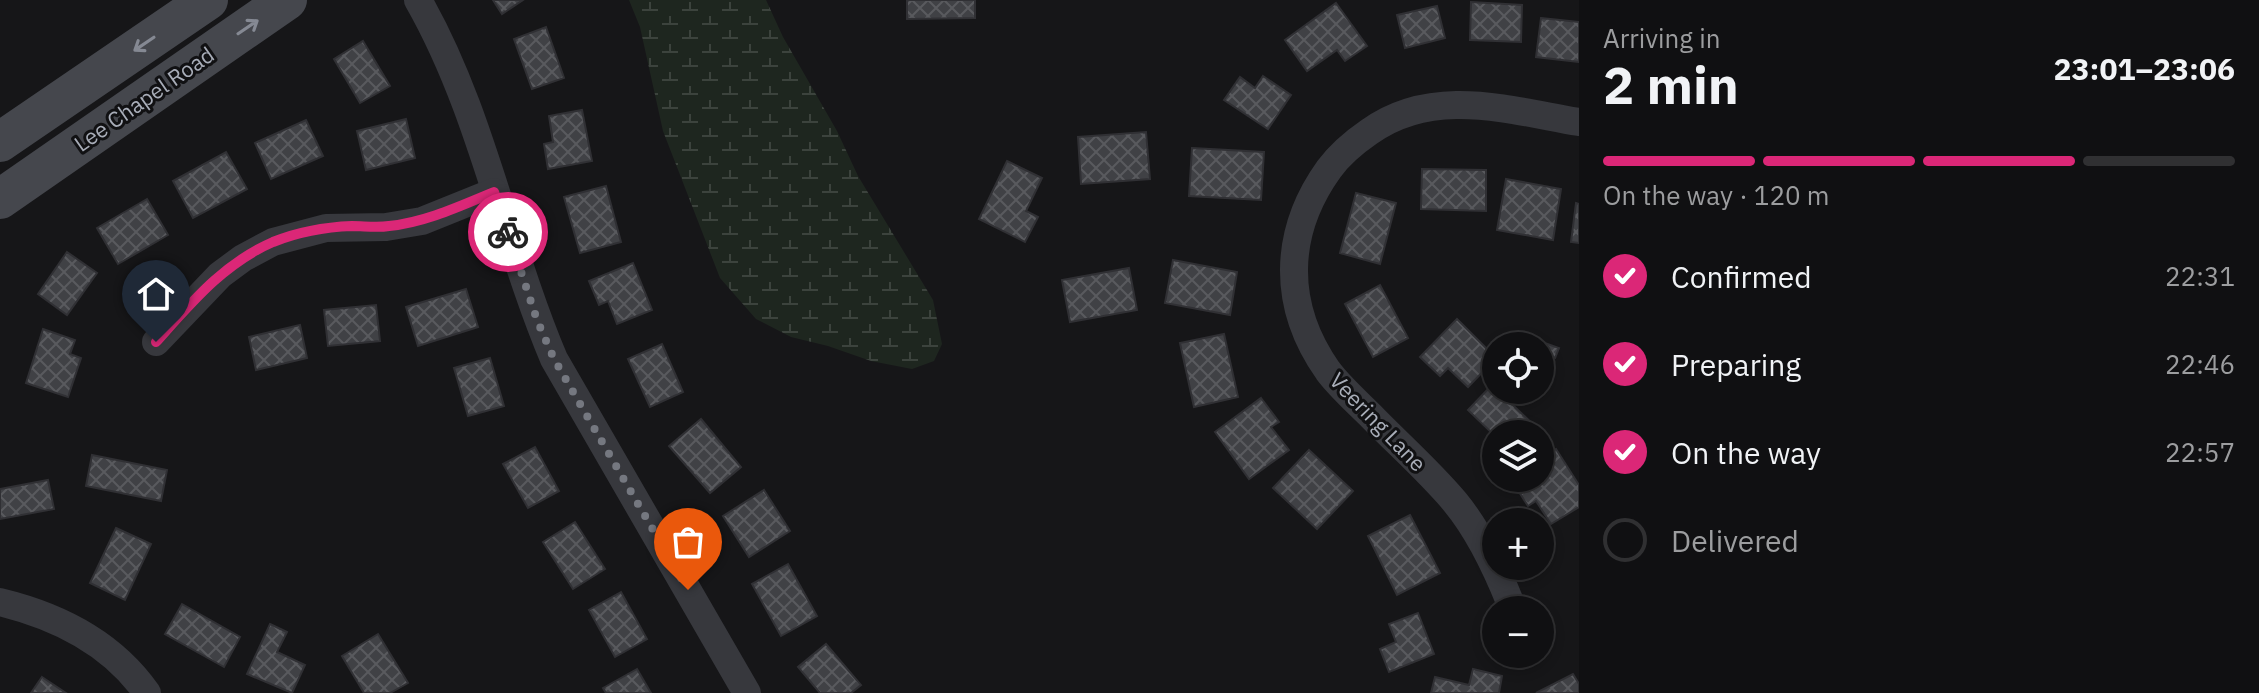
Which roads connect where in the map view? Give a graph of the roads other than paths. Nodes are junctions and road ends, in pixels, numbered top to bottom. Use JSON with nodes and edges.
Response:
{"nodes":[{"id":1,"x":208,"y":0,"type":"edge"},
{"id":2,"x":287,"y":0,"type":"edge"},
{"id":3,"x":418,"y":0,"type":"edge"},
{"id":4,"x":1579,"y":122,"type":"edge"},
{"id":5,"x":0,"y":142,"type":"edge"},
{"id":6,"x":494,"y":192,"type":"junction"},
{"id":7,"x":0,"y":199,"type":"edge"},
{"id":8,"x":156,"y":342,"type":"dead end"},
{"id":9,"x":1507,"y":596,"type":"edge"},
{"id":10,"x":0,"y":602,"type":"edge"},
{"id":11,"x":147,"y":693,"type":"edge"},
{"id":12,"x":747,"y":693,"type":"edge"}],
"edges":[{"from":1,"to":5,"type":"main road","name":"Lee Chapel Road","one_way":true},
{"from":7,"to":2,"type":"main road","name":"Lee Chapel Road","one_way":true},
{"from":3,"to":6,"type":"street"},
{"from":4,"to":9,"type":"street","name":"Veering Lane"},
{"from":6,"to":8,"type":"street"},
{"from":6,"to":12,"type":"street"},
{"from":10,"to":11,"type":"street"}]}
